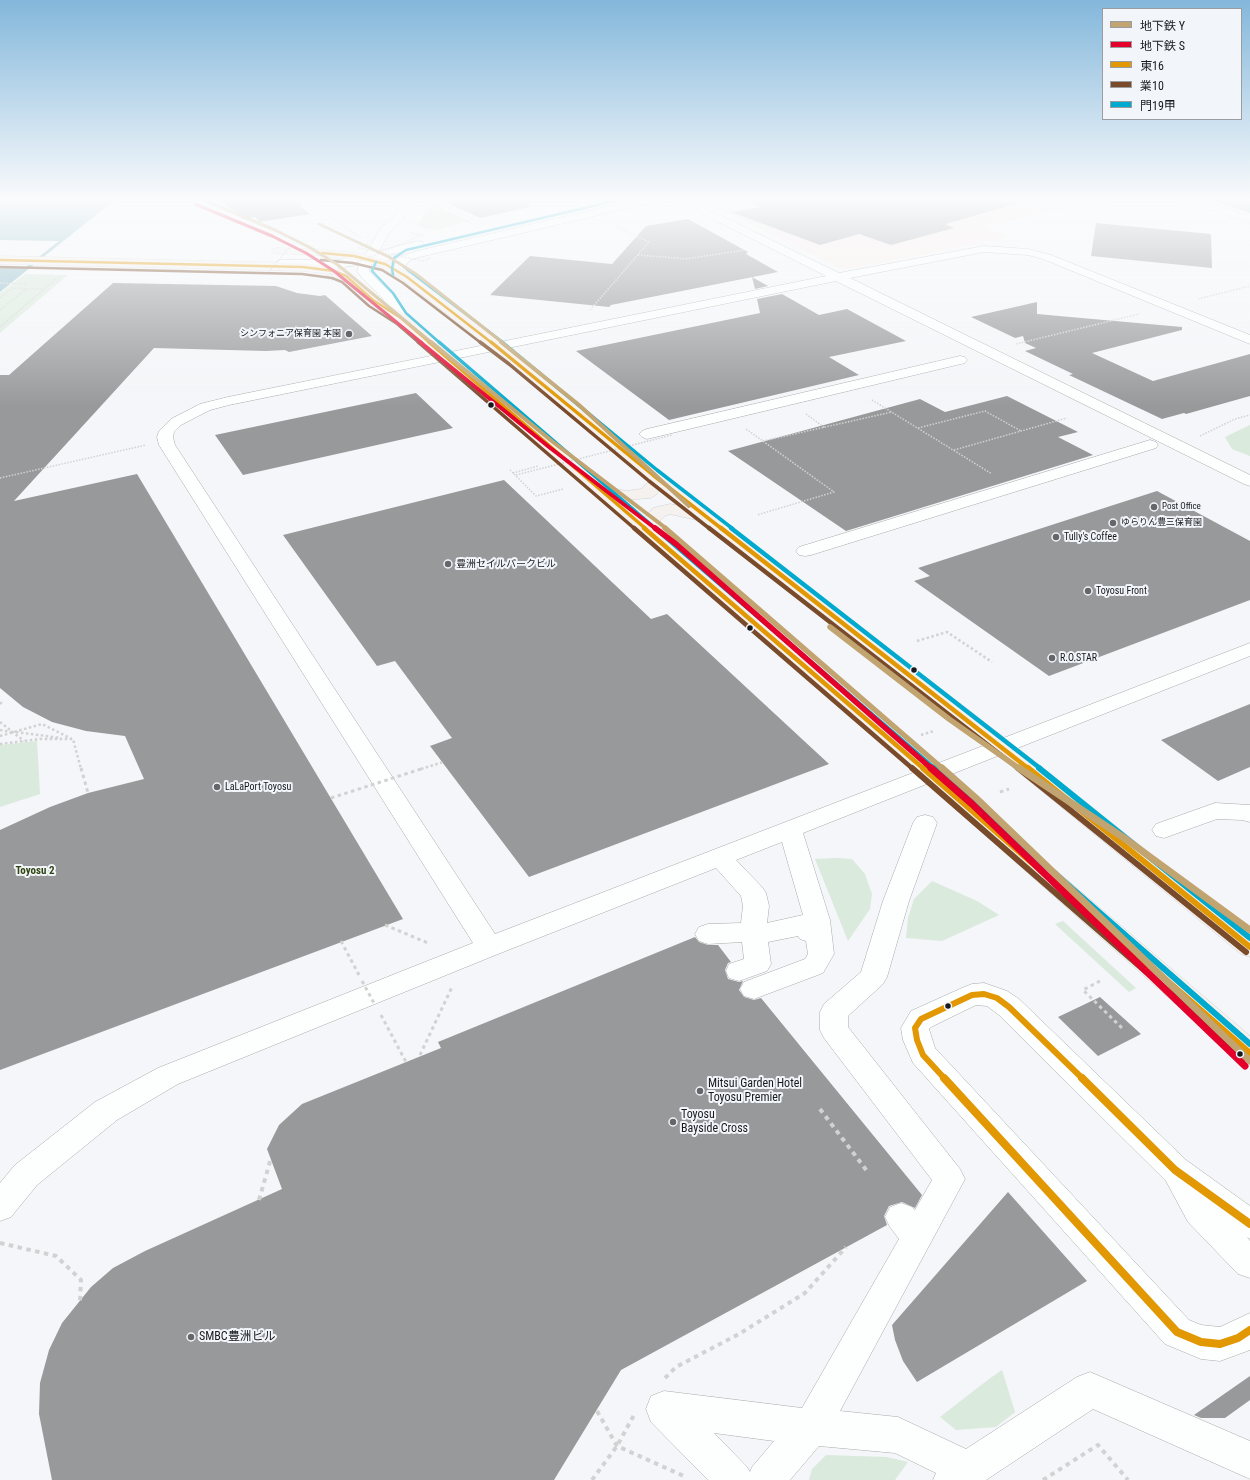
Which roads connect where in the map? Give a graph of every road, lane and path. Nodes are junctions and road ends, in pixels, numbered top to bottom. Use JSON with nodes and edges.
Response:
{"nodes":[{"id":1,"x":272,"y":267,"type":"edge"},
{"id":2,"x":287,"y":267,"type":"edge"},
{"id":3,"x":346,"y":267,"type":"edge"},
{"id":4,"x":365,"y":267,"type":"edge"},
{"id":5,"x":389,"y":267,"type":"edge"},
{"id":6,"x":399,"y":267,"type":"edge"},
{"id":7,"x":628,"y":267,"type":"edge"},
{"id":8,"x":818,"y":267,"type":"edge"},
{"id":9,"x":890,"y":267,"type":"edge"},
{"id":10,"x":1072,"y":267,"type":"edge"},
{"id":11,"x":400,"y":273,"type":"junction"},
{"id":12,"x":266,"y":274,"type":"dead end"},
{"id":13,"x":60,"y":276,"type":"dead end"},
{"id":14,"x":838,"y":277,"type":"junction"},
{"id":15,"x":333,"y":280,"type":"dead end"},
{"id":16,"x":0,"y":283,"type":"edge"},
{"id":17,"x":1250,"y":286,"type":"edge"},
{"id":18,"x":19,"y":288,"type":"junction"},
{"id":19,"x":26,"y":289,"type":"junction"},
{"id":20,"x":45,"y":289,"type":"junction"},
{"id":21,"x":0,"y":298,"type":"edge"},
{"id":22,"x":1192,"y":300,"type":"dead end"},
{"id":23,"x":0,"y":310,"type":"edge"},
{"id":24,"x":1144,"y":313,"type":"dead end"},
{"id":25,"x":587,"y":314,"type":"dead end"},
{"id":26,"x":401,"y":318,"type":"junction"},
{"id":27,"x":0,"y":328,"type":"edge"},
{"id":28,"x":1248,"y":338,"type":"edge"},
{"id":29,"x":1014,"y":345,"type":"dead end"},
{"id":30,"x":497,"y":346,"type":"junction"},
{"id":31,"x":446,"y":356,"type":"junction"},
{"id":32,"x":960,"y":360,"type":"dead end"},
{"id":33,"x":850,"y":386,"type":"junction"},
{"id":34,"x":892,"y":412,"type":"junction"},
{"id":35,"x":726,"y":415,"type":"junction"},
{"id":36,"x":1250,"y":415,"type":"edge"},
{"id":37,"x":1067,"y":418,"type":"dead end"},
{"id":38,"x":917,"y":428,"type":"junction"},
{"id":39,"x":1022,"y":431,"type":"junction"},
{"id":40,"x":647,"y":434,"type":"dead end"},
{"id":41,"x":672,"y":435,"type":"dead end"},
{"id":42,"x":1196,"y":438,"type":"dead end"},
{"id":43,"x":763,"y":442,"type":"junction"},
{"id":44,"x":146,"y":445,"type":"dead end"},
{"id":45,"x":1150,"y":445,"type":"dead end"},
{"id":46,"x":954,"y":450,"type":"junction"},
{"id":47,"x":538,"y":466,"type":"dead end"},
{"id":48,"x":516,"y":475,"type":"junction"},
{"id":49,"x":653,"y":475,"type":"junction"},
{"id":50,"x":0,"y":478,"type":"edge"},
{"id":51,"x":1250,"y":481,"type":"edge"},
{"id":52,"x":1012,"y":487,"type":"junction"},
{"id":53,"x":563,"y":489,"type":"dead end"},
{"id":54,"x":602,"y":491,"type":"junction"},
{"id":55,"x":757,"y":515,"type":"dead end"},
{"id":56,"x":710,"y":520,"type":"junction"},
{"id":57,"x":655,"y":536,"type":"junction"},
{"id":58,"x":805,"y":551,"type":"dead end"},
{"id":59,"x":918,"y":641,"type":"dead end"},
{"id":60,"x":1250,"y":649,"type":"edge"},
{"id":61,"x":992,"y":662,"type":"dead end"},
{"id":62,"x":3,"y":701,"type":"dead end"},
{"id":63,"x":0,"y":704,"type":"edge"},
{"id":64,"x":0,"y":722,"type":"edge"},
{"id":65,"x":0,"y":730,"type":"edge"},
{"id":66,"x":934,"y":731,"type":"dead end"},
{"id":67,"x":13,"y":732,"type":"junction"},
{"id":68,"x":921,"y":735,"type":"dead end"},
{"id":69,"x":0,"y":736,"type":"edge"},
{"id":70,"x":73,"y":739,"type":"junction"},
{"id":71,"x":24,"y":741,"type":"junction"},
{"id":72,"x":0,"y":744,"type":"edge"},
{"id":73,"x":1002,"y":747,"type":"junction"},
{"id":74,"x":442,"y":762,"type":"dead end"},
{"id":75,"x":931,"y":775,"type":"junction"},
{"id":76,"x":1009,"y":789,"type":"dead end"},
{"id":77,"x":1000,"y":792,"type":"dead end"},
{"id":78,"x":88,"y":793,"type":"dead end"},
{"id":79,"x":331,"y":798,"type":"dead end"},
{"id":80,"x":1250,"y":814,"type":"edge"},
{"id":81,"x":926,"y":823,"type":"dead end"},
{"id":82,"x":790,"y":830,"type":"junction"},
{"id":83,"x":1164,"y":830,"type":"dead end"},
{"id":84,"x":719,"y":856,"type":"junction"},
{"id":85,"x":817,"y":920,"type":"junction"},
{"id":86,"x":385,"y":925,"type":"dead end"},
{"id":87,"x":754,"y":930,"type":"junction"},
{"id":88,"x":708,"y":932,"type":"dead end"},
{"id":89,"x":341,"y":942,"type":"dead end"},
{"id":90,"x":428,"y":943,"type":"dead end"},
{"id":91,"x":489,"y":947,"type":"junction"},
{"id":92,"x":1250,"y":948,"type":"edge"},
{"id":93,"x":1100,"y":981,"type":"dead end"},
{"id":94,"x":452,"y":986,"type":"dead end"},
{"id":95,"x":374,"y":1003,"type":"dead end"},
{"id":96,"x":387,"y":1027,"type":"dead end"},
{"id":97,"x":1123,"y":1028,"type":"dead end"},
{"id":98,"x":1250,"y":1054,"type":"edge"},
{"id":99,"x":420,"y":1055,"type":"dead end"},
{"id":100,"x":406,"y":1062,"type":"dead end"},
{"id":101,"x":820,"y":1109,"type":"dead end"},
{"id":102,"x":270,"y":1158,"type":"dead end"},
{"id":103,"x":866,"y":1170,"type":"dead end"},
{"id":104,"x":1175,"y":1170,"type":"junction"},
{"id":105,"x":259,"y":1200,"type":"dead end"},
{"id":106,"x":0,"y":1207,"type":"edge"},
{"id":107,"x":1250,"y":1224,"type":"edge"},
{"id":108,"x":0,"y":1243,"type":"edge"},
{"id":109,"x":846,"y":1247,"type":"dead end"},
{"id":110,"x":1250,"y":1263,"type":"edge"},
{"id":111,"x":80,"y":1301,"type":"dead end"},
{"id":112,"x":1250,"y":1330,"type":"edge"},
{"id":113,"x":662,"y":1381,"type":"dead end"},
{"id":114,"x":638,"y":1408,"type":"dead end"},
{"id":115,"x":597,"y":1411,"type":"dead end"},
{"id":116,"x":811,"y":1427,"type":"junction"},
{"id":117,"x":617,"y":1446,"type":"junction"},
{"id":118,"x":1250,"y":1460,"type":"edge"},
{"id":119,"x":961,"y":1475,"type":"edge"},
{"id":120,"x":592,"y":1480,"type":"edge"},
{"id":121,"x":692,"y":1480,"type":"edge"},
{"id":122,"x":734,"y":1480,"type":"edge"},
{"id":123,"x":765,"y":1480,"type":"edge"},
{"id":124,"x":1043,"y":1480,"type":"edge"},
{"id":125,"x":1128,"y":1480,"type":"edge"}],
"edges":[{"from":1,"to":12,"type":"path","bridge":true},
{"from":2,"to":26,"type":"main road"},
{"from":3,"to":15,"type":"path","bridge":true},
{"from":4,"to":26,"type":"street"},
{"from":5,"to":11,"type":"main road"},
{"from":6,"to":11,"type":"street"},
{"from":7,"to":25,"type":"path"},
{"from":8,"to":14,"type":"street"},
{"from":9,"to":14,"type":"street"},
{"from":10,"to":28,"type":"street"},
{"from":11,"to":30,"type":"main road"},
{"from":13,"to":20,"type":"path"},
{"from":14,"to":30,"type":"street"},
{"from":14,"to":51,"type":"street"},
{"from":16,"to":18,"type":"path"},
{"from":17,"to":22,"type":"path"},
{"from":18,"to":19,"type":"path"},
{"from":18,"to":21,"type":"path"},
{"from":19,"to":20,"type":"path"},
{"from":19,"to":23,"type":"path"},
{"from":20,"to":27,"type":"path"},
{"from":24,"to":29,"type":"path"},
{"from":26,"to":31,"type":"main road"},
{"from":30,"to":31,"type":"street"},
{"from":30,"to":49,"type":"main road"},
{"from":31,"to":54,"type":"main road"},
{"from":31,"to":91,"type":"street"},
{"from":32,"to":33,"type":"street"},
{"from":33,"to":34,"type":"path"},
{"from":33,"to":35,"type":"street"},
{"from":34,"to":38,"type":"path"},
{"from":34,"to":43,"type":"path"},
{"from":35,"to":40,"type":"street"},
{"from":35,"to":43,"type":"path"},
{"from":36,"to":42,"type":"path"},
{"from":37,"to":39,"type":"path"},
{"from":38,"to":39,"type":"path"},
{"from":38,"to":46,"type":"path"},
{"from":39,"to":46,"type":"path"},
{"from":41,"to":48,"type":"path","bridge":true},
{"from":43,"to":55,"type":"path"},
{"from":44,"to":50,"type":"path"},
{"from":45,"to":52,"type":"street"},
{"from":46,"to":52,"type":"path"},
{"from":47,"to":48,"type":"path"},
{"from":48,"to":53,"type":"path"},
{"from":49,"to":54,"type":"main road"},
{"from":49,"to":56,"type":"main road"},
{"from":52,"to":58,"type":"street"},
{"from":54,"to":57,"type":"main road"},
{"from":56,"to":57,"type":"main road"},
{"from":56,"to":73,"type":"main road"},
{"from":57,"to":75,"type":"main road"},
{"from":59,"to":61,"type":"path"},
{"from":60,"to":73,"type":"street"},
{"from":62,"to":63,"type":"path"},
{"from":64,"to":67,"type":"path"},
{"from":65,"to":67,"type":"path"},
{"from":66,"to":68,"type":"path"},
{"from":67,"to":69,"type":"path"},
{"from":67,"to":70,"type":"path"},
{"from":67,"to":70,"type":"path"},
{"from":67,"to":71,"type":"path"},
{"from":70,"to":71,"type":"path"},
{"from":70,"to":78,"type":"path"},
{"from":71,"to":72,"type":"path"},
{"from":73,"to":75,"type":"street"},
{"from":73,"to":92,"type":"main road"},
{"from":74,"to":79,"type":"path","bridge":true},
{"from":75,"to":82,"type":"street"},
{"from":75,"to":98,"type":"main road"},
{"from":76,"to":77,"type":"path"},
{"from":80,"to":83,"type":"street"},
{"from":81,"to":116,"type":"street"},
{"from":82,"to":84,"type":"street"},
{"from":82,"to":85,"type":"street"},
{"from":84,"to":87,"type":"street"},
{"from":84,"to":91,"type":"street"},
{"from":85,"to":87,"type":"street"},
{"from":85,"to":87,"type":"street"},
{"from":86,"to":90,"type":"path"},
{"from":87,"to":88,"type":"street"},
{"from":89,"to":95,"type":"path","bridge":true},
{"from":91,"to":106,"type":"street"},
{"from":93,"to":97,"type":"path"},
{"from":94,"to":99,"type":"path"},
{"from":96,"to":100,"type":"path"},
{"from":101,"to":103,"type":"path"},
{"from":102,"to":105,"type":"path"},
{"from":104,"to":107,"type":"street"},
{"from":104,"to":110,"type":"street"},
{"from":104,"to":112,"type":"street"},
{"from":108,"to":111,"type":"path"},
{"from":109,"to":113,"type":"path"},
{"from":114,"to":117,"type":"path"},
{"from":115,"to":117,"type":"path"},
{"from":116,"to":119,"type":"street"},
{"from":116,"to":122,"type":"street"},
{"from":116,"to":123,"type":"street"},
{"from":117,"to":120,"type":"path"},
{"from":117,"to":121,"type":"path"},
{"from":118,"to":119,"type":"street"},
{"from":124,"to":125,"type":"path"}]}
